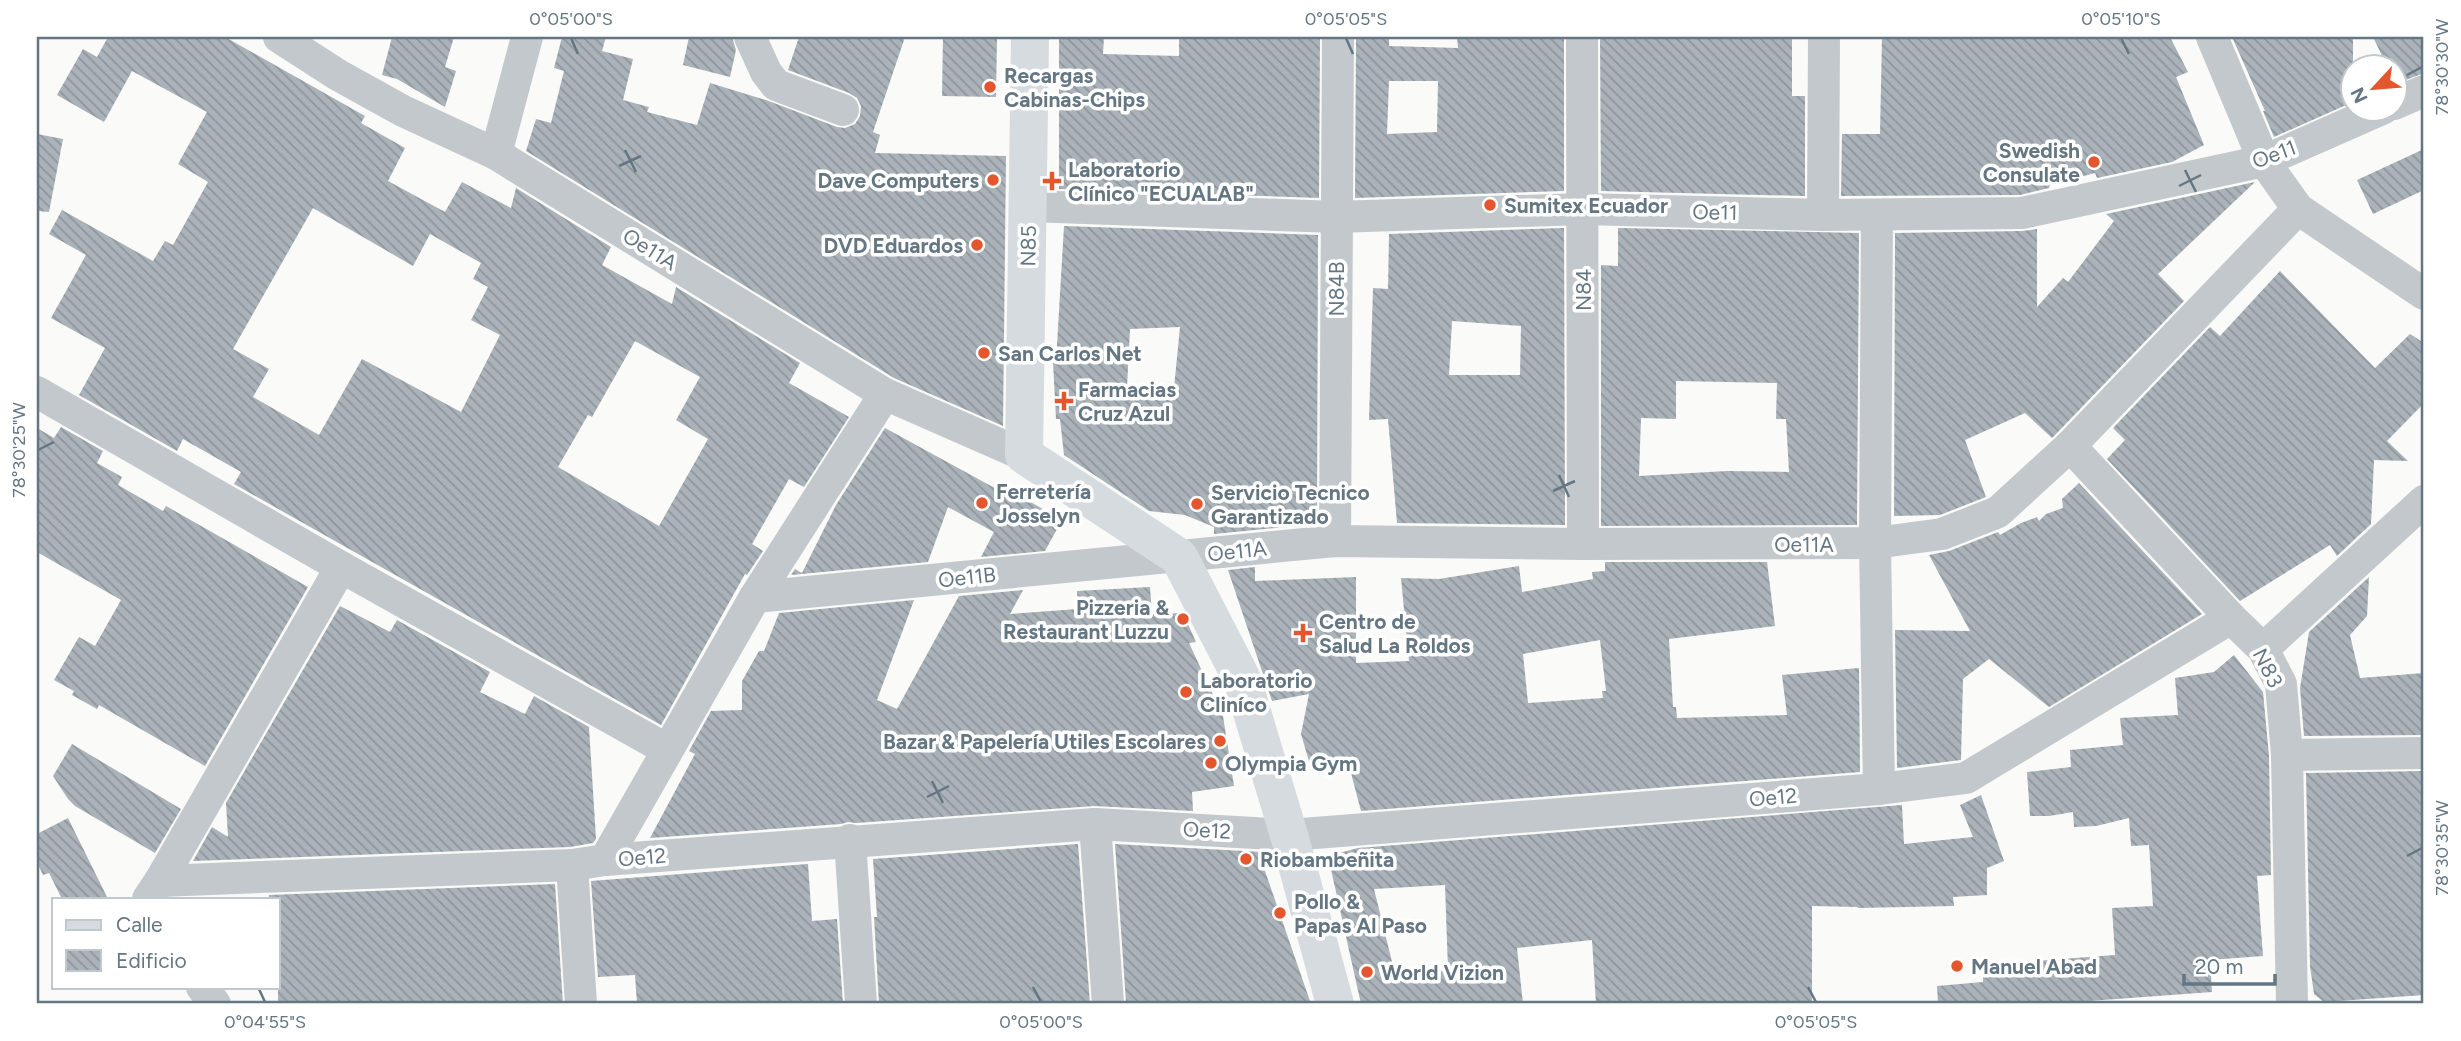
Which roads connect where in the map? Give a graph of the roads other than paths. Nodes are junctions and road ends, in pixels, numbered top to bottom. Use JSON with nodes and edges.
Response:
{"nodes":[{"id":1,"x":279,"y":37,"type":"edge"},
{"id":2,"x":527,"y":37,"type":"edge"},
{"id":3,"x":750,"y":37,"type":"edge"},
{"id":4,"x":1030,"y":37,"type":"edge"},
{"id":5,"x":1338,"y":37,"type":"edge"},
{"id":6,"x":1582,"y":37,"type":"edge"},
{"id":7,"x":1824,"y":37,"type":"edge"},
{"id":8,"x":2212,"y":37,"type":"edge"},
{"id":9,"x":2424,"y":91,"type":"edge"},
{"id":10,"x":2408,"y":98,"type":"edge"},
{"id":11,"x":842,"y":110,"type":"dead end"},
{"id":12,"x":2352,"y":122,"type":"edge"},
{"id":13,"x":496,"y":154,"type":"junction"},
{"id":14,"x":2264,"y":161,"type":"junction"},
{"id":15,"x":1029,"y":206,"type":"junction"},
{"id":16,"x":1583,"y":209,"type":"junction"},
{"id":17,"x":2298,"y":209,"type":"junction"},
{"id":18,"x":1823,"y":215,"type":"junction"},
{"id":19,"x":1877,"y":215,"type":"junction"},
{"id":20,"x":1336,"y":216,"type":"junction"},
{"id":21,"x":2424,"y":295,"type":"edge"},
{"id":22,"x":37,"y":392,"type":"edge"},
{"id":23,"x":885,"y":394,"type":"junction"},
{"id":24,"x":2070,"y":446,"type":"junction"},
{"id":25,"x":1024,"y":455,"type":"junction"},
{"id":26,"x":2424,"y":501,"type":"edge"},
{"id":27,"x":1335,"y":541,"type":"junction"},
{"id":28,"x":1875,"y":543,"type":"junction"},
{"id":29,"x":1583,"y":544,"type":"junction"},
{"id":30,"x":1179,"y":556,"type":"junction"},
{"id":31,"x":341,"y":567,"type":"junction"},
{"id":32,"x":755,"y":597,"type":"junction"},
{"id":33,"x":2231,"y":618,"type":"junction"},
{"id":34,"x":2263,"y":649,"type":"junction"},
{"id":35,"x":666,"y":749,"type":"junction"},
{"id":36,"x":2424,"y":753,"type":"edge"},
{"id":37,"x":2287,"y":755,"type":"junction"},
{"id":38,"x":1879,"y":789,"type":"junction"},
{"id":39,"x":1095,"y":824,"type":"junction"},
{"id":40,"x":1289,"y":835,"type":"junction"},
{"id":41,"x":850,"y":840,"type":"junction"},
{"id":42,"x":605,"y":859,"type":"junction"},
{"id":43,"x":572,"y":865,"type":"junction"},
{"id":44,"x":154,"y":890,"type":"edge"},
{"id":45,"x":203,"y":988,"type":"edge"},
{"id":46,"x":215,"y":1004,"type":"edge"},
{"id":47,"x":581,"y":1004,"type":"edge"},
{"id":48,"x":861,"y":1004,"type":"edge"},
{"id":49,"x":1108,"y":1004,"type":"edge"},
{"id":50,"x":1335,"y":1004,"type":"edge"},
{"id":51,"x":2292,"y":1004,"type":"edge"}],
"edges":[{"from":1,"to":13,"type":"street","name":"Oe11A"},
{"from":2,"to":13,"type":"street"},
{"from":3,"to":11,"type":"street"},
{"from":4,"to":15,"type":"main road","name":"N85"},
{"from":5,"to":20,"type":"street","name":"N84B"},
{"from":6,"to":16,"type":"street","name":"N84"},
{"from":7,"to":18,"type":"street"},
{"from":8,"to":14,"type":"street"},
{"from":9,"to":10,"type":"street"},
{"from":12,"to":14,"type":"street","name":"Oe11"},
{"from":13,"to":23,"type":"street","name":"Oe11A"},
{"from":14,"to":17,"type":"street"},
{"from":14,"to":19,"type":"street","name":"Oe11"},
{"from":15,"to":20,"type":"street","name":"Oe11"},
{"from":15,"to":25,"type":"main road","name":"N85"},
{"from":16,"to":18,"type":"street","name":"Oe11"},
{"from":16,"to":20,"type":"street","name":"Oe11"},
{"from":16,"to":29,"type":"street","name":"N84"},
{"from":17,"to":21,"type":"street"},
{"from":17,"to":24,"type":"street","name":"Oe11A"},
{"from":18,"to":19,"type":"street","name":"Oe11"},
{"from":19,"to":28,"type":"street"},
{"from":20,"to":27,"type":"street","name":"N84B"},
{"from":22,"to":31,"type":"street"},
{"from":23,"to":25,"type":"street","name":"Oe11A"},
{"from":23,"to":32,"type":"street"},
{"from":24,"to":28,"type":"street","name":"Oe11A"},
{"from":24,"to":33,"type":"street","name":"N83"},
{"from":25,"to":30,"type":"main road"},
{"from":26,"to":34,"type":"street"},
{"from":27,"to":29,"type":"street","name":"Oe11A"},
{"from":27,"to":30,"type":"street","name":"Oe11A"},
{"from":28,"to":29,"type":"street","name":"Oe11A"},
{"from":28,"to":38,"type":"street"},
{"from":30,"to":32,"type":"street","name":"Oe11B"},
{"from":30,"to":40,"type":"main road"},
{"from":31,"to":35,"type":"street"},
{"from":31,"to":44,"type":"street"},
{"from":32,"to":35,"type":"street"},
{"from":33,"to":34,"type":"street","name":"N83"},
{"from":33,"to":38,"type":"street","name":"Oe12"},
{"from":34,"to":37,"type":"street","name":"N83"},
{"from":35,"to":42,"type":"street"},
{"from":36,"to":37,"type":"street"},
{"from":37,"to":51,"type":"street","name":"N83"},
{"from":38,"to":40,"type":"street","name":"Oe12"},
{"from":39,"to":40,"type":"street","name":"Oe12"},
{"from":39,"to":41,"type":"street","name":"Oe12"},
{"from":39,"to":49,"type":"street"},
{"from":40,"to":50,"type":"main road"},
{"from":41,"to":42,"type":"street","name":"Oe12"},
{"from":41,"to":48,"type":"street"},
{"from":42,"to":43,"type":"street","name":"Oe12"},
{"from":43,"to":44,"type":"street","name":"Oe12"},
{"from":43,"to":47,"type":"street"},
{"from":45,"to":46,"type":"street"}]}
